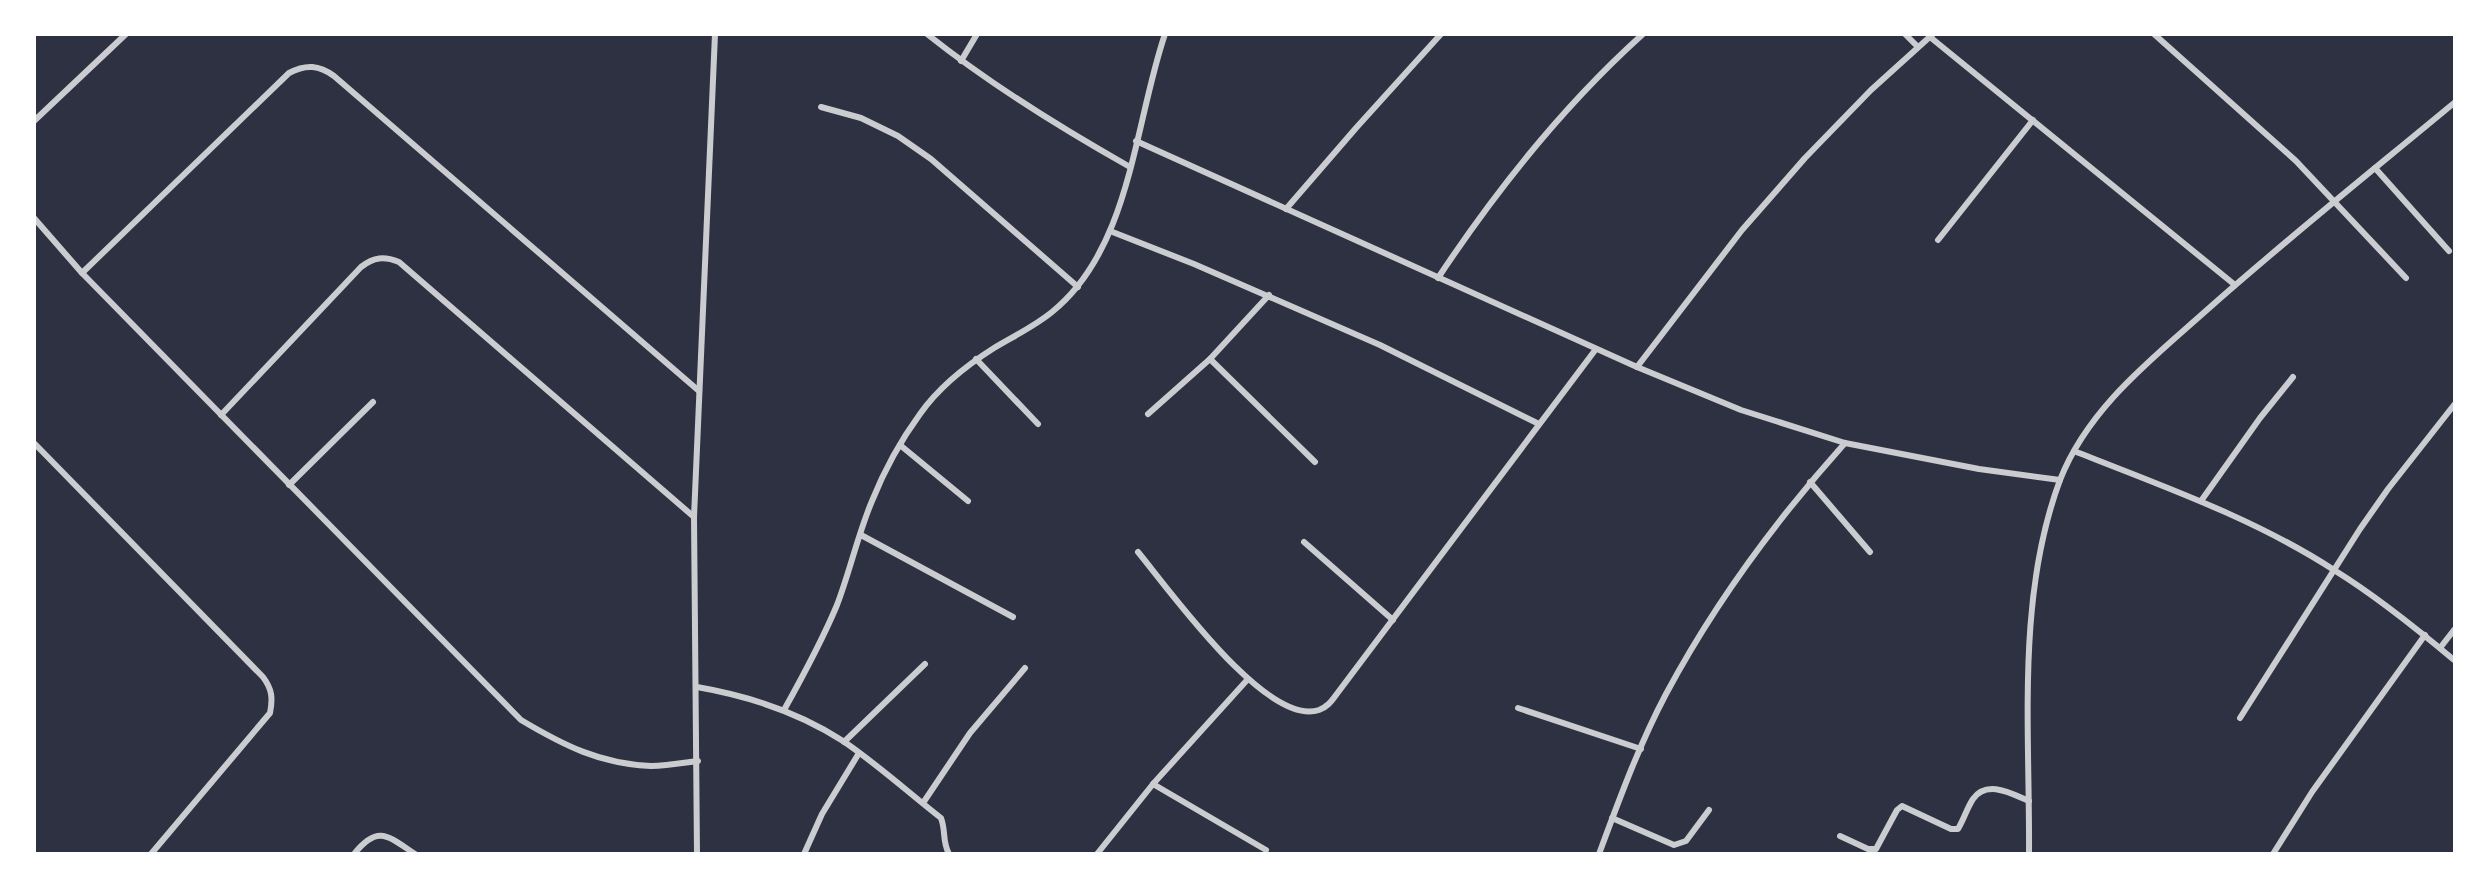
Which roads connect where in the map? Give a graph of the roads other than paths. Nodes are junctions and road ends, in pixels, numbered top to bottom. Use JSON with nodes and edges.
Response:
{"nodes":[{"id":1,"x":126,"y":34,"type":"edge"},
{"id":2,"x":715,"y":34,"type":"edge"},
{"id":3,"x":927,"y":34,"type":"edge"},
{"id":4,"x":977,"y":34,"type":"edge"},
{"id":5,"x":1165,"y":34,"type":"edge"},
{"id":6,"x":1442,"y":34,"type":"edge"},
{"id":7,"x":1643,"y":34,"type":"edge"},
{"id":8,"x":1905,"y":34,"type":"edge"},
{"id":9,"x":2154,"y":34,"type":"edge"},
{"id":10,"x":1932,"y":36,"type":"edge"},
{"id":11,"x":1918,"y":47,"type":"junction"},
{"id":12,"x":962,"y":61,"type":"junction"},
{"id":13,"x":2454,"y":102,"type":"edge"},
{"id":14,"x":822,"y":107,"type":"dead end"},
{"id":15,"x":2033,"y":120,"type":"junction"},
{"id":16,"x":34,"y":121,"type":"edge"},
{"id":17,"x":1136,"y":141,"type":"junction"},
{"id":18,"x":1130,"y":167,"type":"junction"},
{"id":19,"x":2375,"y":168,"type":"junction"},
{"id":20,"x":2336,"y":201,"type":"junction"},
{"id":21,"x":1286,"y":209,"type":"junction"},
{"id":22,"x":34,"y":218,"type":"edge"},
{"id":23,"x":1110,"y":231,"type":"junction"},
{"id":24,"x":1938,"y":240,"type":"dead end"},
{"id":25,"x":2449,"y":251,"type":"dead end"},
{"id":26,"x":82,"y":273,"type":"junction"},
{"id":27,"x":1438,"y":278,"type":"junction"},
{"id":28,"x":2406,"y":278,"type":"dead end"},
{"id":29,"x":2235,"y":285,"type":"junction"},
{"id":30,"x":1078,"y":287,"type":"junction"},
{"id":31,"x":1269,"y":295,"type":"junction"},
{"id":32,"x":1596,"y":349,"type":"junction"},
{"id":33,"x":976,"y":359,"type":"junction"},
{"id":34,"x":1210,"y":359,"type":"junction"},
{"id":35,"x":1637,"y":368,"type":"junction"},
{"id":36,"x":2293,"y":377,"type":"dead end"},
{"id":37,"x":699,"y":391,"type":"junction"},
{"id":38,"x":373,"y":402,"type":"dead end"},
{"id":39,"x":2454,"y":405,"type":"edge"},
{"id":40,"x":1148,"y":414,"type":"dead end"},
{"id":41,"x":221,"y":415,"type":"junction"},
{"id":42,"x":1038,"y":424,"type":"dead end"},
{"id":43,"x":1539,"y":424,"type":"junction"},
{"id":44,"x":34,"y":443,"type":"edge"},
{"id":45,"x":1845,"y":443,"type":"junction"},
{"id":46,"x":900,"y":445,"type":"junction"},
{"id":47,"x":2074,"y":451,"type":"junction"},
{"id":48,"x":1315,"y":462,"type":"dead end"},
{"id":49,"x":2060,"y":480,"type":"junction"},
{"id":50,"x":1810,"y":482,"type":"junction"},
{"id":51,"x":289,"y":485,"type":"junction"},
{"id":52,"x":968,"y":501,"type":"dead end"},
{"id":53,"x":2200,"y":501,"type":"junction"},
{"id":54,"x":694,"y":516,"type":"junction"},
{"id":55,"x":861,"y":535,"type":"junction"},
{"id":56,"x":1304,"y":542,"type":"dead end"},
{"id":57,"x":1138,"y":552,"type":"dead end"},
{"id":58,"x":1870,"y":552,"type":"dead end"},
{"id":59,"x":2334,"y":570,"type":"junction"},
{"id":60,"x":1013,"y":616,"type":"dead end"},
{"id":61,"x":1393,"y":620,"type":"junction"},
{"id":62,"x":2454,"y":630,"type":"edge"},
{"id":63,"x":2425,"y":635,"type":"junction"},
{"id":64,"x":2440,"y":648,"type":"junction"},
{"id":65,"x":2454,"y":660,"type":"edge"},
{"id":66,"x":926,"y":664,"type":"dead end"},
{"id":67,"x":1025,"y":668,"type":"dead end"},
{"id":68,"x":1248,"y":679,"type":"junction"},
{"id":69,"x":697,"y":687,"type":"junction"},
{"id":70,"x":1518,"y":708,"type":"dead end"},
{"id":71,"x":784,"y":710,"type":"junction"},
{"id":72,"x":2240,"y":718,"type":"dead end"},
{"id":73,"x":844,"y":742,"type":"junction"},
{"id":74,"x":1641,"y":749,"type":"junction"},
{"id":75,"x":859,"y":753,"type":"junction"},
{"id":76,"x":698,"y":761,"type":"junction"},
{"id":77,"x":1153,"y":784,"type":"junction"},
{"id":78,"x":2029,"y":801,"type":"junction"},
{"id":79,"x":923,"y":803,"type":"junction"},
{"id":80,"x":1709,"y":810,"type":"dead end"},
{"id":81,"x":1612,"y":818,"type":"junction"},
{"id":82,"x":1840,"y":836,"type":"dead end"},
{"id":83,"x":1266,"y":850,"type":"dead end"},
{"id":84,"x":151,"y":854,"type":"edge"},
{"id":85,"x":354,"y":854,"type":"edge"},
{"id":86,"x":415,"y":854,"type":"edge"},
{"id":87,"x":697,"y":854,"type":"edge"},
{"id":88,"x":804,"y":854,"type":"edge"},
{"id":89,"x":949,"y":854,"type":"edge"},
{"id":90,"x":1098,"y":854,"type":"edge"},
{"id":91,"x":1599,"y":854,"type":"edge"},
{"id":92,"x":2029,"y":854,"type":"edge"},
{"id":93,"x":2273,"y":854,"type":"edge"}],
"edges":[{"from":1,"to":16,"type":"street"},
{"from":2,"to":37,"type":"street"},
{"from":3,"to":12,"type":"street"},
{"from":4,"to":12,"type":"street"},
{"from":5,"to":17,"type":"street"},
{"from":6,"to":21,"type":"street"},
{"from":7,"to":27,"type":"street"},
{"from":8,"to":11,"type":"street"},
{"from":9,"to":20,"type":"street"},
{"from":10,"to":11,"type":"street"},
{"from":10,"to":15,"type":"street"},
{"from":11,"to":35,"type":"street"},
{"from":12,"to":18,"type":"street"},
{"from":13,"to":19,"type":"street"},
{"from":14,"to":30,"type":"street"},
{"from":15,"to":24,"type":"street"},
{"from":15,"to":29,"type":"street"},
{"from":17,"to":18,"type":"street"},
{"from":17,"to":21,"type":"street"},
{"from":18,"to":23,"type":"street"},
{"from":19,"to":20,"type":"street"},
{"from":19,"to":25,"type":"street"},
{"from":20,"to":28,"type":"street"},
{"from":20,"to":29,"type":"street"},
{"from":21,"to":27,"type":"street"},
{"from":22,"to":26,"type":"street"},
{"from":23,"to":30,"type":"street"},
{"from":23,"to":31,"type":"street"},
{"from":26,"to":37,"type":"street"},
{"from":26,"to":41,"type":"street"},
{"from":27,"to":32,"type":"street"},
{"from":29,"to":47,"type":"street"},
{"from":30,"to":33,"type":"street"},
{"from":31,"to":34,"type":"street"},
{"from":31,"to":43,"type":"street"},
{"from":32,"to":35,"type":"street"},
{"from":32,"to":43,"type":"street"},
{"from":33,"to":42,"type":"street"},
{"from":33,"to":46,"type":"street"},
{"from":34,"to":40,"type":"street"},
{"from":34,"to":48,"type":"street"},
{"from":35,"to":45,"type":"street"},
{"from":36,"to":53,"type":"street"},
{"from":37,"to":54,"type":"street"},
{"from":38,"to":51,"type":"street"},
{"from":39,"to":59,"type":"street"},
{"from":41,"to":51,"type":"street"},
{"from":41,"to":54,"type":"street"},
{"from":43,"to":61,"type":"street"},
{"from":44,"to":84,"type":"street"},
{"from":45,"to":49,"type":"street"},
{"from":45,"to":50,"type":"street"},
{"from":46,"to":52,"type":"street"},
{"from":46,"to":55,"type":"street"},
{"from":47,"to":49,"type":"street"},
{"from":47,"to":53,"type":"street"},
{"from":49,"to":78,"type":"street"},
{"from":50,"to":58,"type":"street"},
{"from":50,"to":74,"type":"street"},
{"from":51,"to":76,"type":"street"},
{"from":53,"to":59,"type":"street"},
{"from":54,"to":69,"type":"street"},
{"from":55,"to":60,"type":"street"},
{"from":55,"to":71,"type":"street"},
{"from":56,"to":61,"type":"street"},
{"from":57,"to":68,"type":"street"},
{"from":59,"to":63,"type":"street"},
{"from":59,"to":72,"type":"street"},
{"from":61,"to":68,"type":"street"},
{"from":62,"to":64,"type":"street"},
{"from":63,"to":64,"type":"street"},
{"from":63,"to":93,"type":"street"},
{"from":64,"to":65,"type":"street"},
{"from":66,"to":73,"type":"street"},
{"from":67,"to":79,"type":"street"},
{"from":68,"to":77,"type":"street"},
{"from":69,"to":71,"type":"street"},
{"from":69,"to":76,"type":"street"},
{"from":70,"to":74,"type":"street"},
{"from":71,"to":73,"type":"street"},
{"from":73,"to":75,"type":"street"},
{"from":74,"to":81,"type":"street"},
{"from":75,"to":79,"type":"street"},
{"from":75,"to":88,"type":"street"},
{"from":76,"to":87,"type":"street"},
{"from":77,"to":83,"type":"street"},
{"from":77,"to":90,"type":"street"},
{"from":78,"to":82,"type":"street"},
{"from":78,"to":92,"type":"street"},
{"from":79,"to":89,"type":"street"},
{"from":80,"to":81,"type":"street"},
{"from":81,"to":91,"type":"street"},
{"from":85,"to":86,"type":"street"}]}
